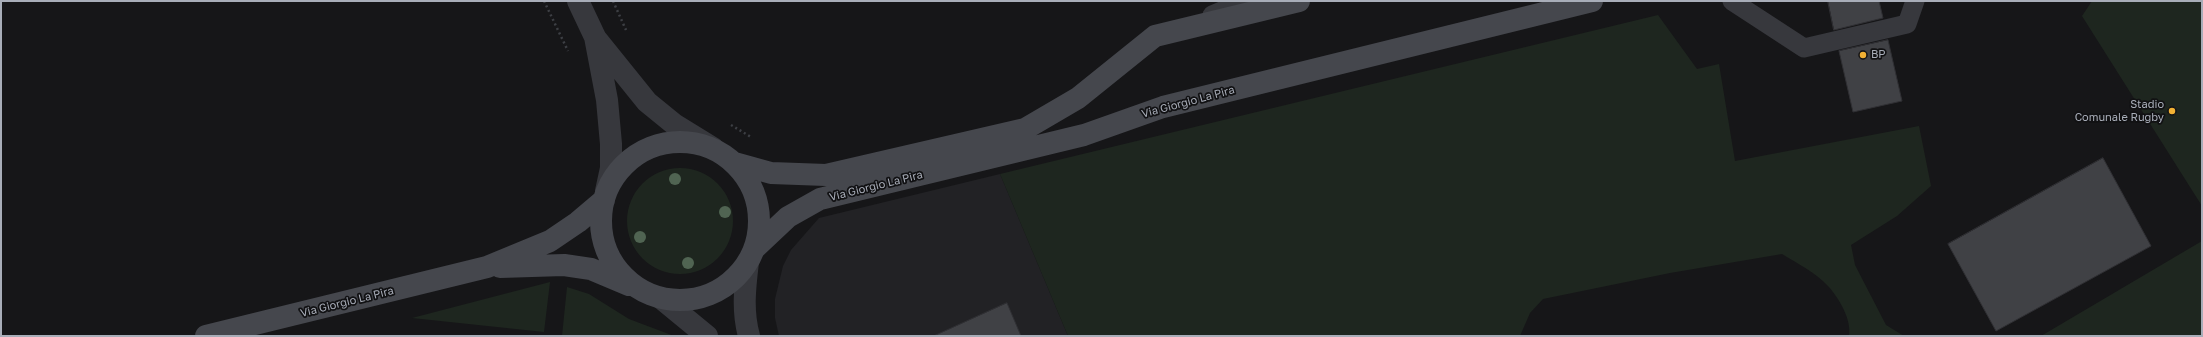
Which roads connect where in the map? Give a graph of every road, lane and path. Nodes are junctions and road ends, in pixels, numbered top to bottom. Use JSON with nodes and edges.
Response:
{"nodes":[{"id":1,"x":578,"y":1,"type":"edge"},
{"id":2,"x":613,"y":1,"type":"edge"},
{"id":3,"x":1245,"y":1,"type":"edge"},
{"id":4,"x":1299,"y":1,"type":"edge"},
{"id":5,"x":1592,"y":1,"type":"edge"},
{"id":6,"x":1732,"y":1,"type":"edge"},
{"id":7,"x":1915,"y":1,"type":"edge"},
{"id":8,"x":1182,"y":28,"type":"junction"},
{"id":9,"x":595,"y":37,"type":"junction"},
{"id":10,"x":630,"y":37,"type":"dead end"},
{"id":11,"x":727,"y":123,"type":"dead end"},
{"id":12,"x":757,"y":141,"type":"dead end"},
{"id":13,"x":713,"y":148,"type":"junction"},
{"id":14,"x":735,"y":163,"type":"junction"},
{"id":15,"x":605,"y":195,"type":"junction"},
{"id":16,"x":751,"y":255,"type":"junction"},
{"id":17,"x":487,"y":267,"type":"junction"},
{"id":18,"x":639,"y":289,"type":"junction"},
{"id":19,"x":662,"y":299,"type":"junction"},
{"id":20,"x":261,"y":330,"type":"edge"},
{"id":21,"x":206,"y":336,"type":"edge"},
{"id":22,"x":707,"y":336,"type":"edge"},
{"id":23,"x":749,"y":336,"type":"edge"}],
"edges":[{"from":1,"to":9,"type":"street"},
{"from":2,"to":10,"type":"path"},
{"from":3,"to":8,"type":"lane"},
{"from":4,"to":8,"type":"main road","name":"Via Giorgio La Pira"},
{"from":5,"to":16,"type":"main road","name":"Via Giorgio La Pira"},
{"from":6,"to":7,"type":"lane"},
{"from":8,"to":14,"type":"main road","name":"Via Giorgio La Pira"},
{"from":9,"to":13,"type":"street"},
{"from":9,"to":15,"type":"street"},
{"from":11,"to":12,"type":"path"},
{"from":13,"to":14,"type":"main road"},
{"from":13,"to":15,"type":"main road"},
{"from":14,"to":16,"type":"main road"},
{"from":15,"to":17,"type":"main road"},
{"from":15,"to":18,"type":"main road"},
{"from":16,"to":19,"type":"main road","name":"Via Giorgio La Pira"},
{"from":16,"to":23,"type":"street"},
{"from":17,"to":18,"type":"main road"},
{"from":17,"to":20,"type":"main road","name":"Via Giorgio La Pira"},
{"from":18,"to":19,"type":"main road"},
{"from":19,"to":22,"type":"street"},
{"from":20,"to":21,"type":"main road","name":"Via Giorgio La Pira"}]}
